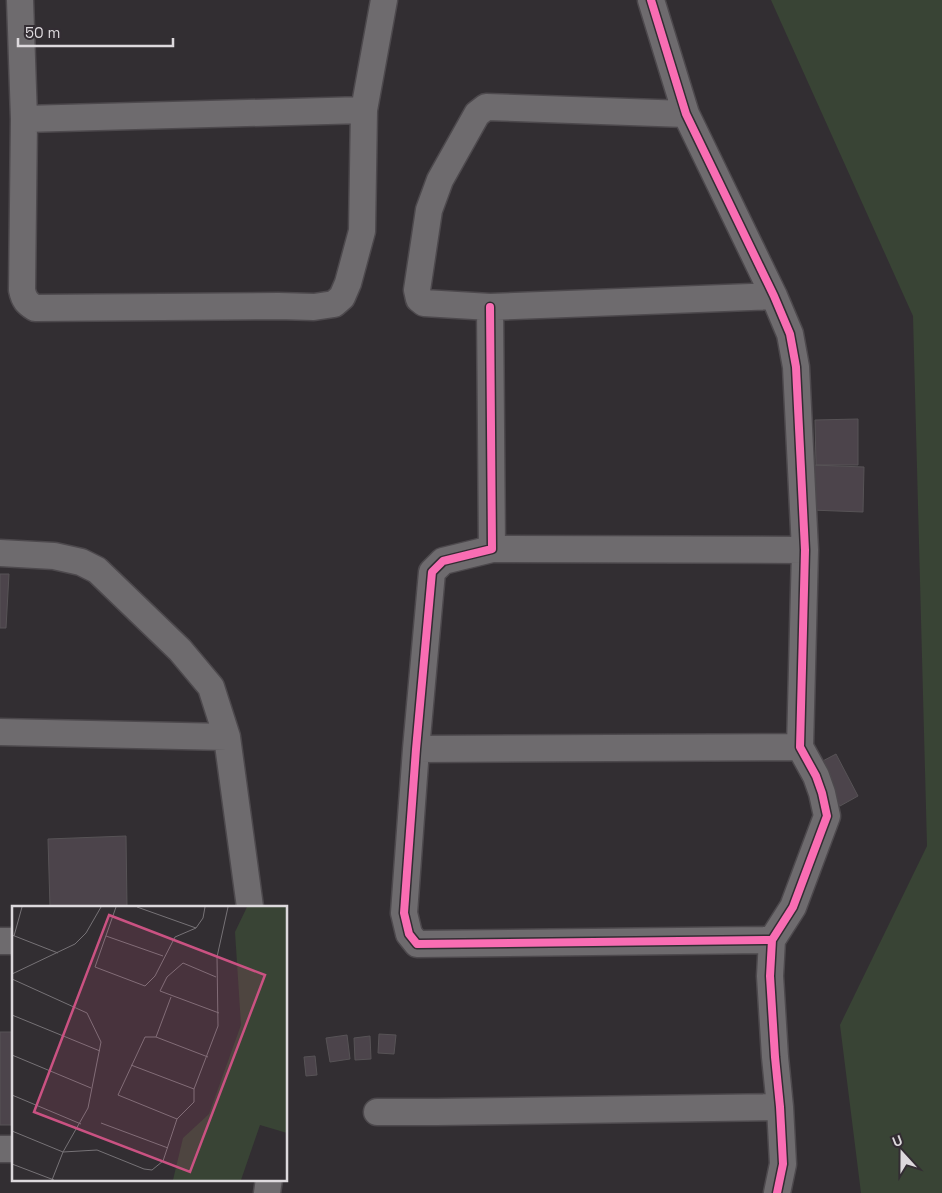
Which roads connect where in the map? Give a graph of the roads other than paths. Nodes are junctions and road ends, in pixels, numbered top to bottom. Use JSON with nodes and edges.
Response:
{"nodes":[{"id":1,"x":20,"y":0,"type":"edge"},
{"id":2,"x":384,"y":0,"type":"edge"},
{"id":3,"x":651,"y":0,"type":"edge"},
{"id":4,"x":364,"y":110,"type":"junction"},
{"id":5,"x":686,"y":114,"type":"junction"},
{"id":6,"x":24,"y":119,"type":"junction"},
{"id":7,"x":774,"y":296,"type":"junction"},
{"id":8,"x":490,"y":307,"type":"junction"},
{"id":9,"x":492,"y":549,"type":"junction"},
{"id":10,"x":805,"y":550,"type":"junction"},
{"id":11,"x":0,"y":553,"type":"edge"},
{"id":12,"x":0,"y":732,"type":"edge"},
{"id":13,"x":227,"y":737,"type":"junction"},
{"id":14,"x":800,"y":747,"type":"junction"},
{"id":15,"x":416,"y":749,"type":"junction"},
{"id":16,"x":250,"y":906,"type":"edge"},
{"id":17,"x":772,"y":940,"type":"junction"},
{"id":18,"x":780,"y":1107,"type":"junction"},
{"id":19,"x":377,"y":1112,"type":"dead end"},
{"id":20,"x":268,"y":1180,"type":"edge"},
{"id":21,"x":267,"y":1193,"type":"edge"},
{"id":22,"x":777,"y":1193,"type":"edge"}],
"edges":[{"from":1,"to":6,"type":"street"},
{"from":2,"to":4,"type":"street"},
{"from":3,"to":5,"type":"street"},
{"from":4,"to":6,"type":"street"},
{"from":4,"to":6,"type":"street"},
{"from":5,"to":7,"type":"street"},
{"from":5,"to":8,"type":"street"},
{"from":7,"to":8,"type":"street"},
{"from":7,"to":10,"type":"street"},
{"from":8,"to":9,"type":"street"},
{"from":9,"to":10,"type":"street"},
{"from":9,"to":15,"type":"street"},
{"from":10,"to":14,"type":"street"},
{"from":11,"to":13,"type":"street"},
{"from":12,"to":13,"type":"street"},
{"from":13,"to":16,"type":"street"},
{"from":14,"to":15,"type":"street"},
{"from":14,"to":17,"type":"street"},
{"from":15,"to":17,"type":"street"},
{"from":17,"to":18,"type":"street"},
{"from":18,"to":19,"type":"street"},
{"from":18,"to":22,"type":"street"},
{"from":20,"to":21,"type":"street"}]}
